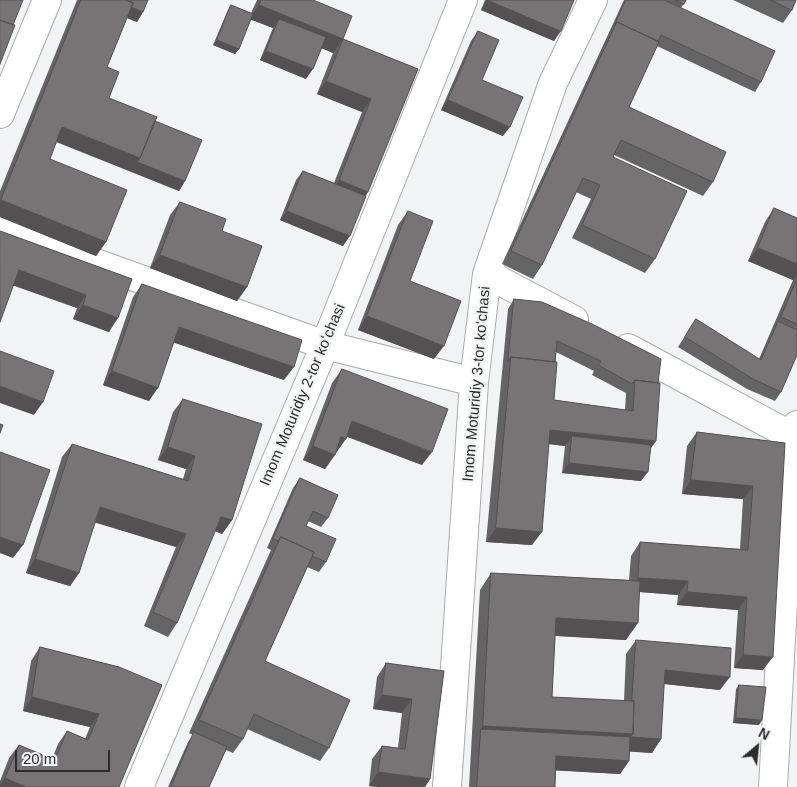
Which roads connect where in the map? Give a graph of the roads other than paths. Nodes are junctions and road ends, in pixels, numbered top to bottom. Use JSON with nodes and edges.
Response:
{"nodes":[{"id":1,"x":47,"y":0,"type":"edge"},
{"id":2,"x":463,"y":0,"type":"edge"},
{"id":3,"x":593,"y":0,"type":"edge"},
{"id":4,"x":0,"y":114,"type":"edge"},
{"id":5,"x":0,"y":229,"type":"edge"},
{"id":6,"x":487,"y":274,"type":"junction"},
{"id":7,"x":325,"y":345,"type":"junction"},
{"id":8,"x":474,"y":382,"type":"junction"},
{"id":9,"x":795,"y":433,"type":"edge"},
{"id":10,"x":138,"y":787,"type":"edge"},
{"id":11,"x":447,"y":787,"type":"edge"},
{"id":12,"x":773,"y":787,"type":"edge"}],
"edges":[{"from":1,"to":4,"type":"street"},
{"from":2,"to":7,"type":"street","name":"Imom Moturidiy 2-tor koʻchasi"},
{"from":3,"to":6,"type":"street","name":"Imom Moturidiy 3-tor koʻchasi"},
{"from":5,"to":7,"type":"street"},
{"from":6,"to":8,"type":"street","name":"Imom Moturidiy 3-tor koʻchasi"},
{"from":6,"to":9,"type":"street"},
{"from":7,"to":8,"type":"street"},
{"from":7,"to":10,"type":"street","name":"Imom Moturidiy 2-tor koʻchasi"},
{"from":8,"to":11,"type":"street","name":"Imom Moturidiy 3-tor koʻchasi"},
{"from":9,"to":12,"type":"street"}]}
